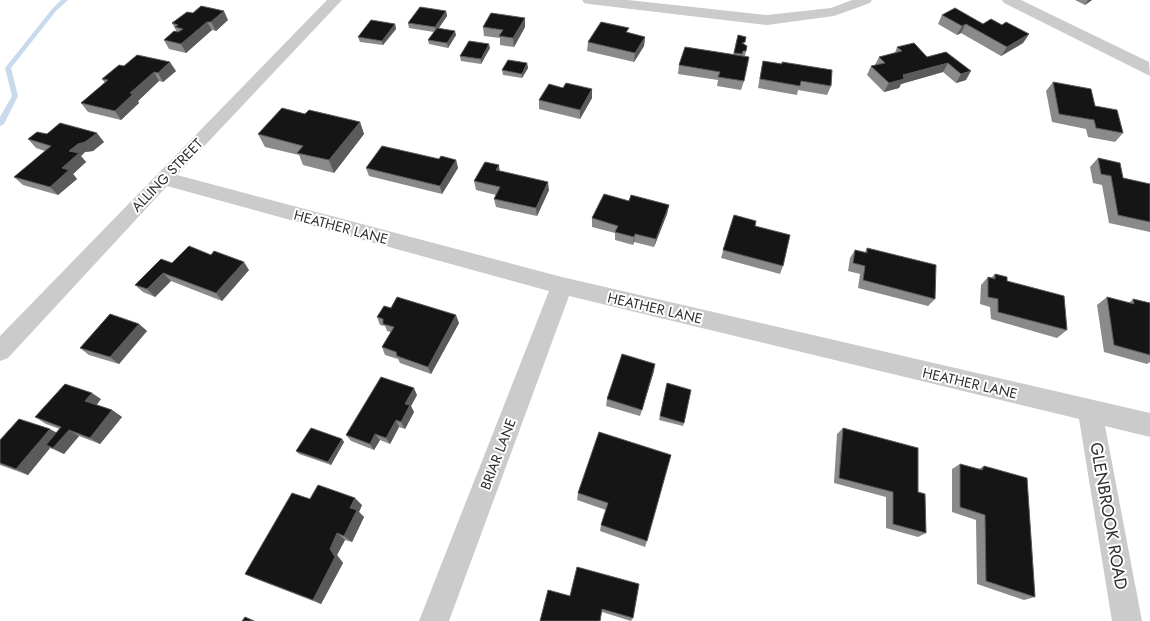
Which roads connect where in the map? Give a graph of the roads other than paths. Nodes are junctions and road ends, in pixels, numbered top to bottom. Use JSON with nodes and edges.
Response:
{"nodes":[{"id":1,"x":335,"y":0,"type":"edge"},
{"id":2,"x":590,"y":0,"type":"edge"},
{"id":3,"x":865,"y":0,"type":"edge"},
{"id":4,"x":1009,"y":0,"type":"edge"},
{"id":5,"x":1150,"y":71,"type":"edge"},
{"id":6,"x":163,"y":178,"type":"junction"},
{"id":7,"x":562,"y":286,"type":"junction"},
{"id":8,"x":0,"y":351,"type":"edge"},
{"id":9,"x":1090,"y":411,"type":"junction"},
{"id":10,"x":1150,"y":425,"type":"edge"},
{"id":11,"x":434,"y":621,"type":"edge"},
{"id":12,"x":1127,"y":621,"type":"edge"}],
"edges":[{"from":1,"to":6,"type":"street","name":"ALLING STREET"},
{"from":2,"to":3,"type":"street"},
{"from":4,"to":5,"type":"street"},
{"from":6,"to":7,"type":"street","name":"HEATHER LANE"},
{"from":6,"to":8,"type":"street","name":"ALLING STREET"},
{"from":7,"to":9,"type":"street","name":"HEATHER LANE"},
{"from":7,"to":11,"type":"street","name":"BRIAR LANE"},
{"from":9,"to":10,"type":"street","name":"HEATHER LANE"},
{"from":9,"to":12,"type":"street","name":"GLENBROOK ROAD"}]}
